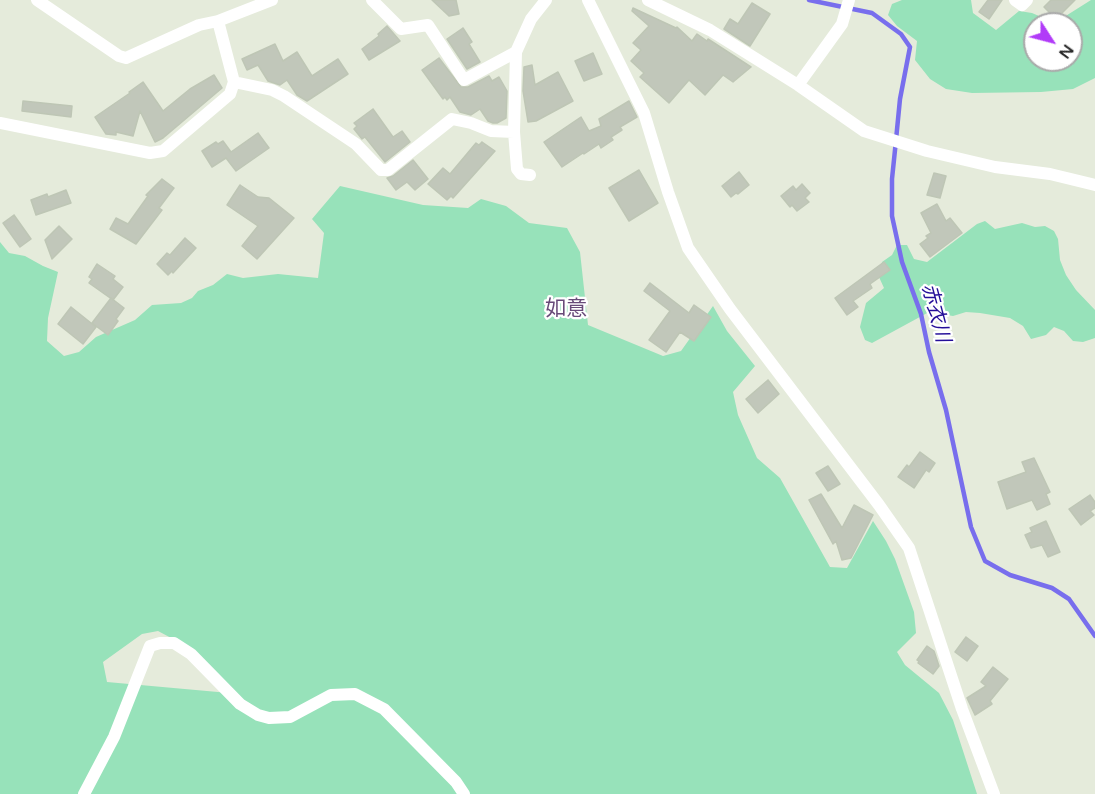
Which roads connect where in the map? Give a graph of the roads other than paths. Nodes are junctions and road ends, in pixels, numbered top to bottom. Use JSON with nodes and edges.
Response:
{"nodes":[{"id":1,"x":37,"y":0,"type":"edge"},
{"id":2,"x":272,"y":0,"type":"edge"},
{"id":3,"x":372,"y":0,"type":"edge"},
{"id":4,"x":546,"y":0,"type":"edge"},
{"id":5,"x":588,"y":0,"type":"edge"},
{"id":6,"x":648,"y":0,"type":"edge"},
{"id":7,"x":849,"y":0,"type":"edge"},
{"id":8,"x":1016,"y":0,"type":"edge"},
{"id":9,"x":1027,"y":0,"type":"edge"},
{"id":10,"x":218,"y":21,"type":"junction"},
{"id":11,"x":516,"y":52,"type":"junction"},
{"id":12,"x":234,"y":82,"type":"junction"},
{"id":13,"x":798,"y":85,"type":"junction"},
{"id":14,"x":0,"y":123,"type":"edge"},
{"id":15,"x":514,"y":132,"type":"junction"},
{"id":16,"x":530,"y":175,"type":"dead end"},
{"id":17,"x":1095,"y":185,"type":"edge"},
{"id":18,"x":84,"y":794,"type":"edge"},
{"id":19,"x":464,"y":794,"type":"edge"},
{"id":20,"x":994,"y":794,"type":"edge"}],
"edges":[{"from":1,"to":10,"type":"street"},
{"from":2,"to":10,"type":"street"},
{"from":3,"to":11,"type":"street"},
{"from":4,"to":11,"type":"street"},
{"from":5,"to":20,"type":"street"},
{"from":6,"to":13,"type":"street"},
{"from":7,"to":13,"type":"street"},
{"from":8,"to":9,"type":"street"},
{"from":10,"to":12,"type":"street"},
{"from":11,"to":15,"type":"street"},
{"from":12,"to":14,"type":"street"},
{"from":12,"to":15,"type":"street"},
{"from":13,"to":17,"type":"street"},
{"from":15,"to":16,"type":"street"},
{"from":18,"to":19,"type":"street"}]}
